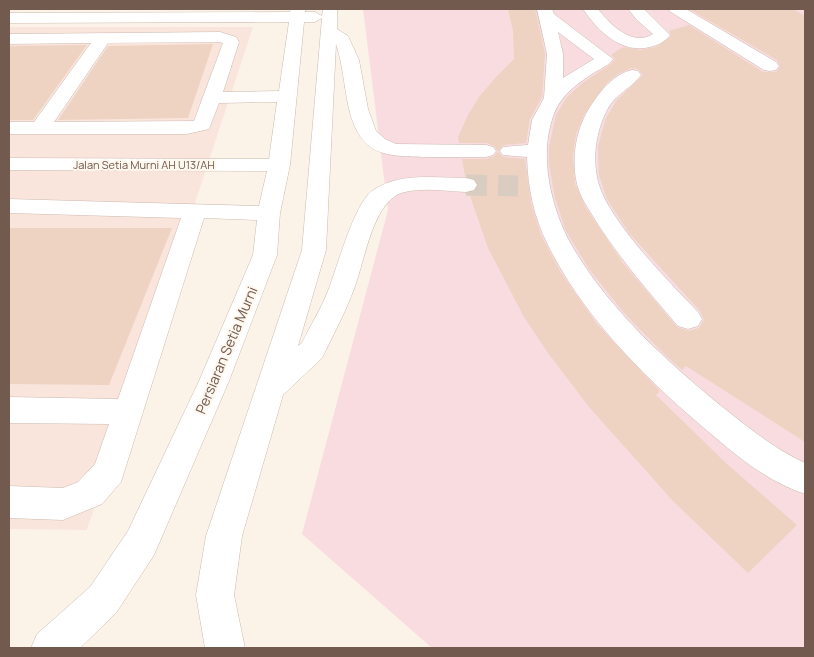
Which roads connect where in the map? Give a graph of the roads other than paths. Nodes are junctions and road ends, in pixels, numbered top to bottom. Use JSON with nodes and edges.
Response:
{"nodes":[{"id":1,"x":591,"y":9,"type":"edge"},
{"id":2,"x":636,"y":9,"type":"edge"},
{"id":3,"x":676,"y":9,"type":"edge"},
{"id":4,"x":289,"y":11,"type":"edge"},
{"id":5,"x":161,"y":13,"type":"edge"},
{"id":6,"x":546,"y":13,"type":"edge"},
{"id":7,"x":241,"y":17,"type":"junction"},
{"id":8,"x":9,"y":18,"type":"edge"},
{"id":9,"x":98,"y":18,"type":"junction"},
{"id":10,"x":329,"y":19,"type":"edge"},
{"id":11,"x":9,"y":38,"type":"edge"},
{"id":12,"x":83,"y":38,"type":"junction"},
{"id":13,"x":104,"y":38,"type":"junction"},
{"id":14,"x":292,"y":52,"type":"junction"},
{"id":15,"x":770,"y":66,"type":"dead end"},
{"id":16,"x":632,"y":75,"type":"dead end"},
{"id":17,"x":287,"y":96,"type":"junction"},
{"id":18,"x":213,"y":98,"type":"junction"},
{"id":19,"x":553,"y":98,"type":"junction"},
{"id":20,"x":25,"y":128,"type":"edge"},
{"id":21,"x":9,"y":149,"type":"edge"},
{"id":22,"x":486,"y":151,"type":"dead end"},
{"id":23,"x":510,"y":151,"type":"dead end"},
{"id":24,"x":537,"y":151,"type":"junction"},
{"id":25,"x":9,"y":164,"type":"edge"},
{"id":26,"x":279,"y":165,"type":"junction"},
{"id":27,"x":466,"y":185,"type":"tunnel mouth"},
{"id":28,"x":9,"y":206,"type":"edge"},
{"id":29,"x":194,"y":212,"type":"junction"},
{"id":30,"x":269,"y":213,"type":"junction"},
{"id":31,"x":688,"y":319,"type":"dead end"},
{"id":32,"x":272,"y":388,"type":"junction"},
{"id":33,"x":9,"y":410,"type":"edge"},
{"id":34,"x":128,"y":412,"type":"junction"},
{"id":35,"x":805,"y":479,"type":"edge"},
{"id":36,"x":9,"y":502,"type":"edge"},
{"id":37,"x":51,"y":648,"type":"edge"},
{"id":38,"x":225,"y":648,"type":"edge"}],
"edges":[{"from":1,"to":2,"type":"street"},
{"from":3,"to":15,"type":"street"},
{"from":4,"to":7,"type":"street"},
{"from":4,"to":7,"type":"street"},
{"from":4,"to":10,"type":"street"},
{"from":4,"to":14,"type":"street","name":"Persiaran Setia Murni"},
{"from":5,"to":7,"type":"street"},
{"from":5,"to":9,"type":"street"},
{"from":6,"to":19,"type":"street"},
{"from":6,"to":19,"type":"street"},
{"from":7,"to":14,"type":"street"},
{"from":8,"to":9,"type":"street"},
{"from":9,"to":12,"type":"street"},
{"from":10,"to":22,"type":"street"},
{"from":10,"to":32,"type":"street"},
{"from":11,"to":12,"type":"street"},
{"from":12,"to":13,"type":"street"},
{"from":13,"to":18,"type":"street"},
{"from":13,"to":20,"type":"street"},
{"from":14,"to":17,"type":"street","name":"Persiaran Setia Murni"},
{"from":16,"to":31,"type":"street"},
{"from":17,"to":18,"type":"street"},
{"from":17,"to":26,"type":"street","name":"Persiaran Setia Murni"},
{"from":18,"to":20,"type":"street"},
{"from":19,"to":24,"type":"street"},
{"from":20,"to":21,"type":"street"},
{"from":23,"to":24,"type":"street"},
{"from":24,"to":35,"type":"street"},
{"from":25,"to":26,"type":"street","name":"Jalan Setia Murni AH U13/AH"},
{"from":26,"to":30,"type":"street","name":"Persiaran Setia Murni"},
{"from":27,"to":32,"type":"street"},
{"from":28,"to":29,"type":"street"},
{"from":29,"to":30,"type":"street"},
{"from":29,"to":34,"type":"street"},
{"from":30,"to":37,"type":"street","name":"Persiaran Setia Murni"},
{"from":32,"to":38,"type":"street"},
{"from":33,"to":34,"type":"street"},
{"from":34,"to":36,"type":"street"}]}
